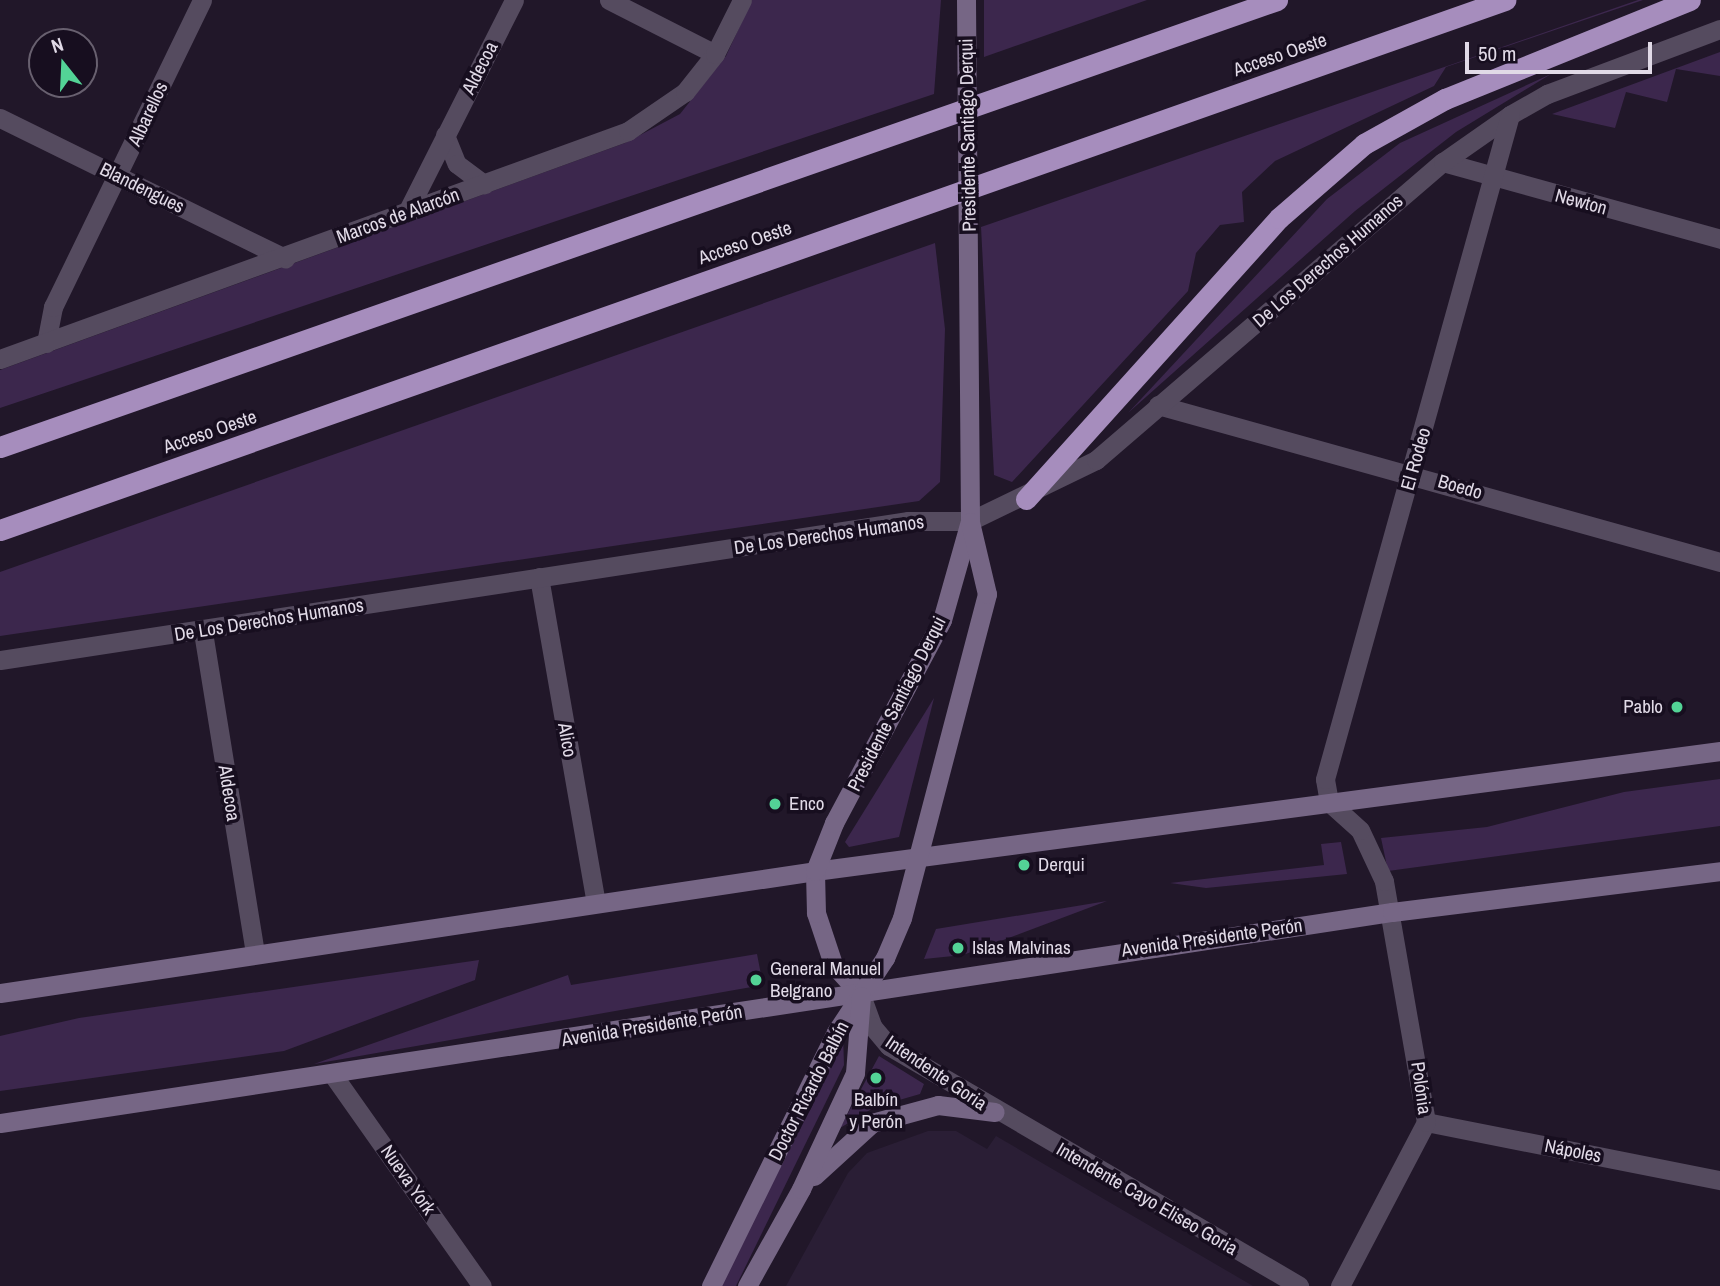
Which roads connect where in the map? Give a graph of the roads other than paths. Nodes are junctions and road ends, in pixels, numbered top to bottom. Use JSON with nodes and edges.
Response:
{"nodes":[{"id":1,"x":202,"y":0,"type":"edge"},
{"id":2,"x":514,"y":0,"type":"edge"},
{"id":3,"x":609,"y":0,"type":"edge"},
{"id":4,"x":743,"y":0,"type":"edge"},
{"id":5,"x":966,"y":0,"type":"edge"},
{"id":6,"x":1277,"y":0,"type":"edge"},
{"id":7,"x":1505,"y":0,"type":"edge"},
{"id":8,"x":1690,"y":0,"type":"edge"},
{"id":9,"x":1720,"y":29,"type":"edge"},
{"id":10,"x":715,"y":54,"type":"junction"},
{"id":11,"x":1510,"y":115,"type":"junction"},
{"id":12,"x":0,"y":118,"type":"edge"},
{"id":13,"x":446,"y":135,"type":"junction"},
{"id":14,"x":1443,"y":162,"type":"junction"},
{"id":15,"x":118,"y":177,"type":"junction"},
{"id":16,"x":1493,"y":178,"type":"junction"},
{"id":17,"x":484,"y":184,"type":"junction"},
{"id":18,"x":407,"y":212,"type":"junction"},
{"id":19,"x":1720,"y":239,"type":"edge"},
{"id":20,"x":285,"y":258,"type":"junction"},
{"id":21,"x":46,"y":343,"type":"junction"},
{"id":22,"x":0,"y":359,"type":"edge"},
{"id":23,"x":1158,"y":405,"type":"junction"},
{"id":24,"x":0,"y":447,"type":"edge"},
{"id":25,"x":1412,"y":474,"type":"junction"},
{"id":26,"x":1026,"y":499,"type":"junction"},
{"id":27,"x":970,"y":522,"type":"junction"},
{"id":28,"x":0,"y":530,"type":"edge"},
{"id":29,"x":1720,"y":562,"type":"edge"},
{"id":30,"x":539,"y":577,"type":"junction"},
{"id":31,"x":203,"y":632,"type":"junction"},
{"id":32,"x":0,"y":660,"type":"edge"},
{"id":33,"x":1720,"y":751,"type":"edge"},
{"id":34,"x":1329,"y":802,"type":"junction"},
{"id":35,"x":918,"y":856,"type":"junction"},
{"id":36,"x":815,"y":871,"type":"junction"},
{"id":37,"x":1720,"y":871,"type":"edge"},
{"id":38,"x":596,"y":902,"type":"junction"},
{"id":39,"x":1392,"y":912,"type":"junction"},
{"id":40,"x":255,"y":954,"type":"junction"},
{"id":41,"x":0,"y":993,"type":"edge"},
{"id":42,"x":861,"y":995,"type":"junction"},
{"id":43,"x":333,"y":1075,"type":"junction"},
{"id":44,"x":995,"y":1112,"type":"junction"},
{"id":45,"x":1426,"y":1122,"type":"junction"},
{"id":46,"x":0,"y":1123,"type":"edge"},
{"id":47,"x":1720,"y":1180,"type":"edge"},
{"id":48,"x":802,"y":1189,"type":"junction"},
{"id":49,"x":482,"y":1286,"type":"edge"},
{"id":50,"x":711,"y":1286,"type":"edge"},
{"id":51,"x":747,"y":1286,"type":"edge"},
{"id":52,"x":1299,"y":1286,"type":"edge"},
{"id":53,"x":1340,"y":1286,"type":"edge"}],
"edges":[{"from":1,"to":15,"type":"street","name":"Albarellos"},
{"from":2,"to":13,"type":"street","name":"Aldecoa"},
{"from":3,"to":10,"type":"street"},
{"from":4,"to":10,"type":"street","name":"Marcos de Alarcón"},
{"from":5,"to":27,"type":"main road","name":"Presidente Santiago Derqui"},
{"from":6,"to":24,"type":"highway"},
{"from":7,"to":28,"type":"highway","name":"Acceso Oeste"},
{"from":8,"to":26,"type":"highway"},
{"from":9,"to":11,"type":"street","name":"De Los Derechos Humanos"},
{"from":10,"to":17,"type":"street","name":"Marcos de Alarcón"},
{"from":11,"to":14,"type":"street","name":"De Los Derechos Humanos"},
{"from":11,"to":16,"type":"street","name":"El Rodeo"},
{"from":12,"to":15,"type":"street","name":"Blandengues"},
{"from":13,"to":17,"type":"street"},
{"from":13,"to":18,"type":"street","name":"Aldecoa"},
{"from":14,"to":16,"type":"street","name":"Newton"},
{"from":14,"to":23,"type":"street","name":"De Los Derechos Humanos"},
{"from":15,"to":20,"type":"street","name":"Blandengues"},
{"from":15,"to":21,"type":"street","name":"Albarellos"},
{"from":16,"to":19,"type":"street","name":"Newton"},
{"from":16,"to":25,"type":"street","name":"El Rodeo"},
{"from":17,"to":18,"type":"street","name":"Marcos de Alarcón"},
{"from":18,"to":20,"type":"street","name":"Marcos de Alarcón"},
{"from":20,"to":21,"type":"street","name":"Marcos de Alarcón"},
{"from":21,"to":22,"type":"street","name":"Marcos de Alarcón"},
{"from":23,"to":25,"type":"street","name":"Boedo"},
{"from":23,"to":26,"type":"street","name":"De Los Derechos Humanos"},
{"from":25,"to":29,"type":"street","name":"Boedo"},
{"from":25,"to":34,"type":"street","name":"El Rodeo"},
{"from":26,"to":27,"type":"street","name":"De Los Derechos Humanos"},
{"from":27,"to":30,"type":"street","name":"De Los Derechos Humanos"},
{"from":27,"to":35,"type":"main road","name":"Presidente Santiago Derqui"},
{"from":27,"to":36,"type":"main road","name":"Presidente Santiago Derqui"},
{"from":30,"to":31,"type":"street","name":"De Los Derechos Humanos"},
{"from":30,"to":38,"type":"street","name":"Alico"},
{"from":31,"to":32,"type":"street","name":"De Los Derechos Humanos"},
{"from":31,"to":40,"type":"street","name":"Aldecoa"},
{"from":33,"to":34,"type":"main road"},
{"from":34,"to":35,"type":"main road"},
{"from":34,"to":39,"type":"street","name":"Polónia"},
{"from":35,"to":36,"type":"main road"},
{"from":35,"to":42,"type":"main road","name":"Doctor Ricardo Balbín"},
{"from":36,"to":38,"type":"main road"},
{"from":36,"to":42,"type":"main road","name":"Presidente Santiago Derqui"},
{"from":37,"to":39,"type":"main road","name":"Avenida Presidente Perón"},
{"from":38,"to":40,"type":"main road"},
{"from":39,"to":42,"type":"main road","name":"Avenida Presidente Perón"},
{"from":39,"to":45,"type":"street","name":"Polónia"},
{"from":40,"to":41,"type":"main road"},
{"from":42,"to":43,"type":"main road","name":"Avenida Presidente Perón"},
{"from":42,"to":44,"type":"street","name":"Intendente Goria"},
{"from":42,"to":48,"type":"main road"},
{"from":42,"to":50,"type":"main road","name":"Doctor Ricardo Balbín"},
{"from":43,"to":46,"type":"main road","name":"Avenida Presidente Perón"},
{"from":43,"to":49,"type":"street","name":"Nueva York"},
{"from":44,"to":48,"type":"main road"},
{"from":44,"to":52,"type":"street","name":"Intendente Cayo Eliseo Goria"},
{"from":45,"to":47,"type":"street","name":"Nápoles"},
{"from":45,"to":53,"type":"street","name":"Polónia"},
{"from":48,"to":51,"type":"main road"}]}
